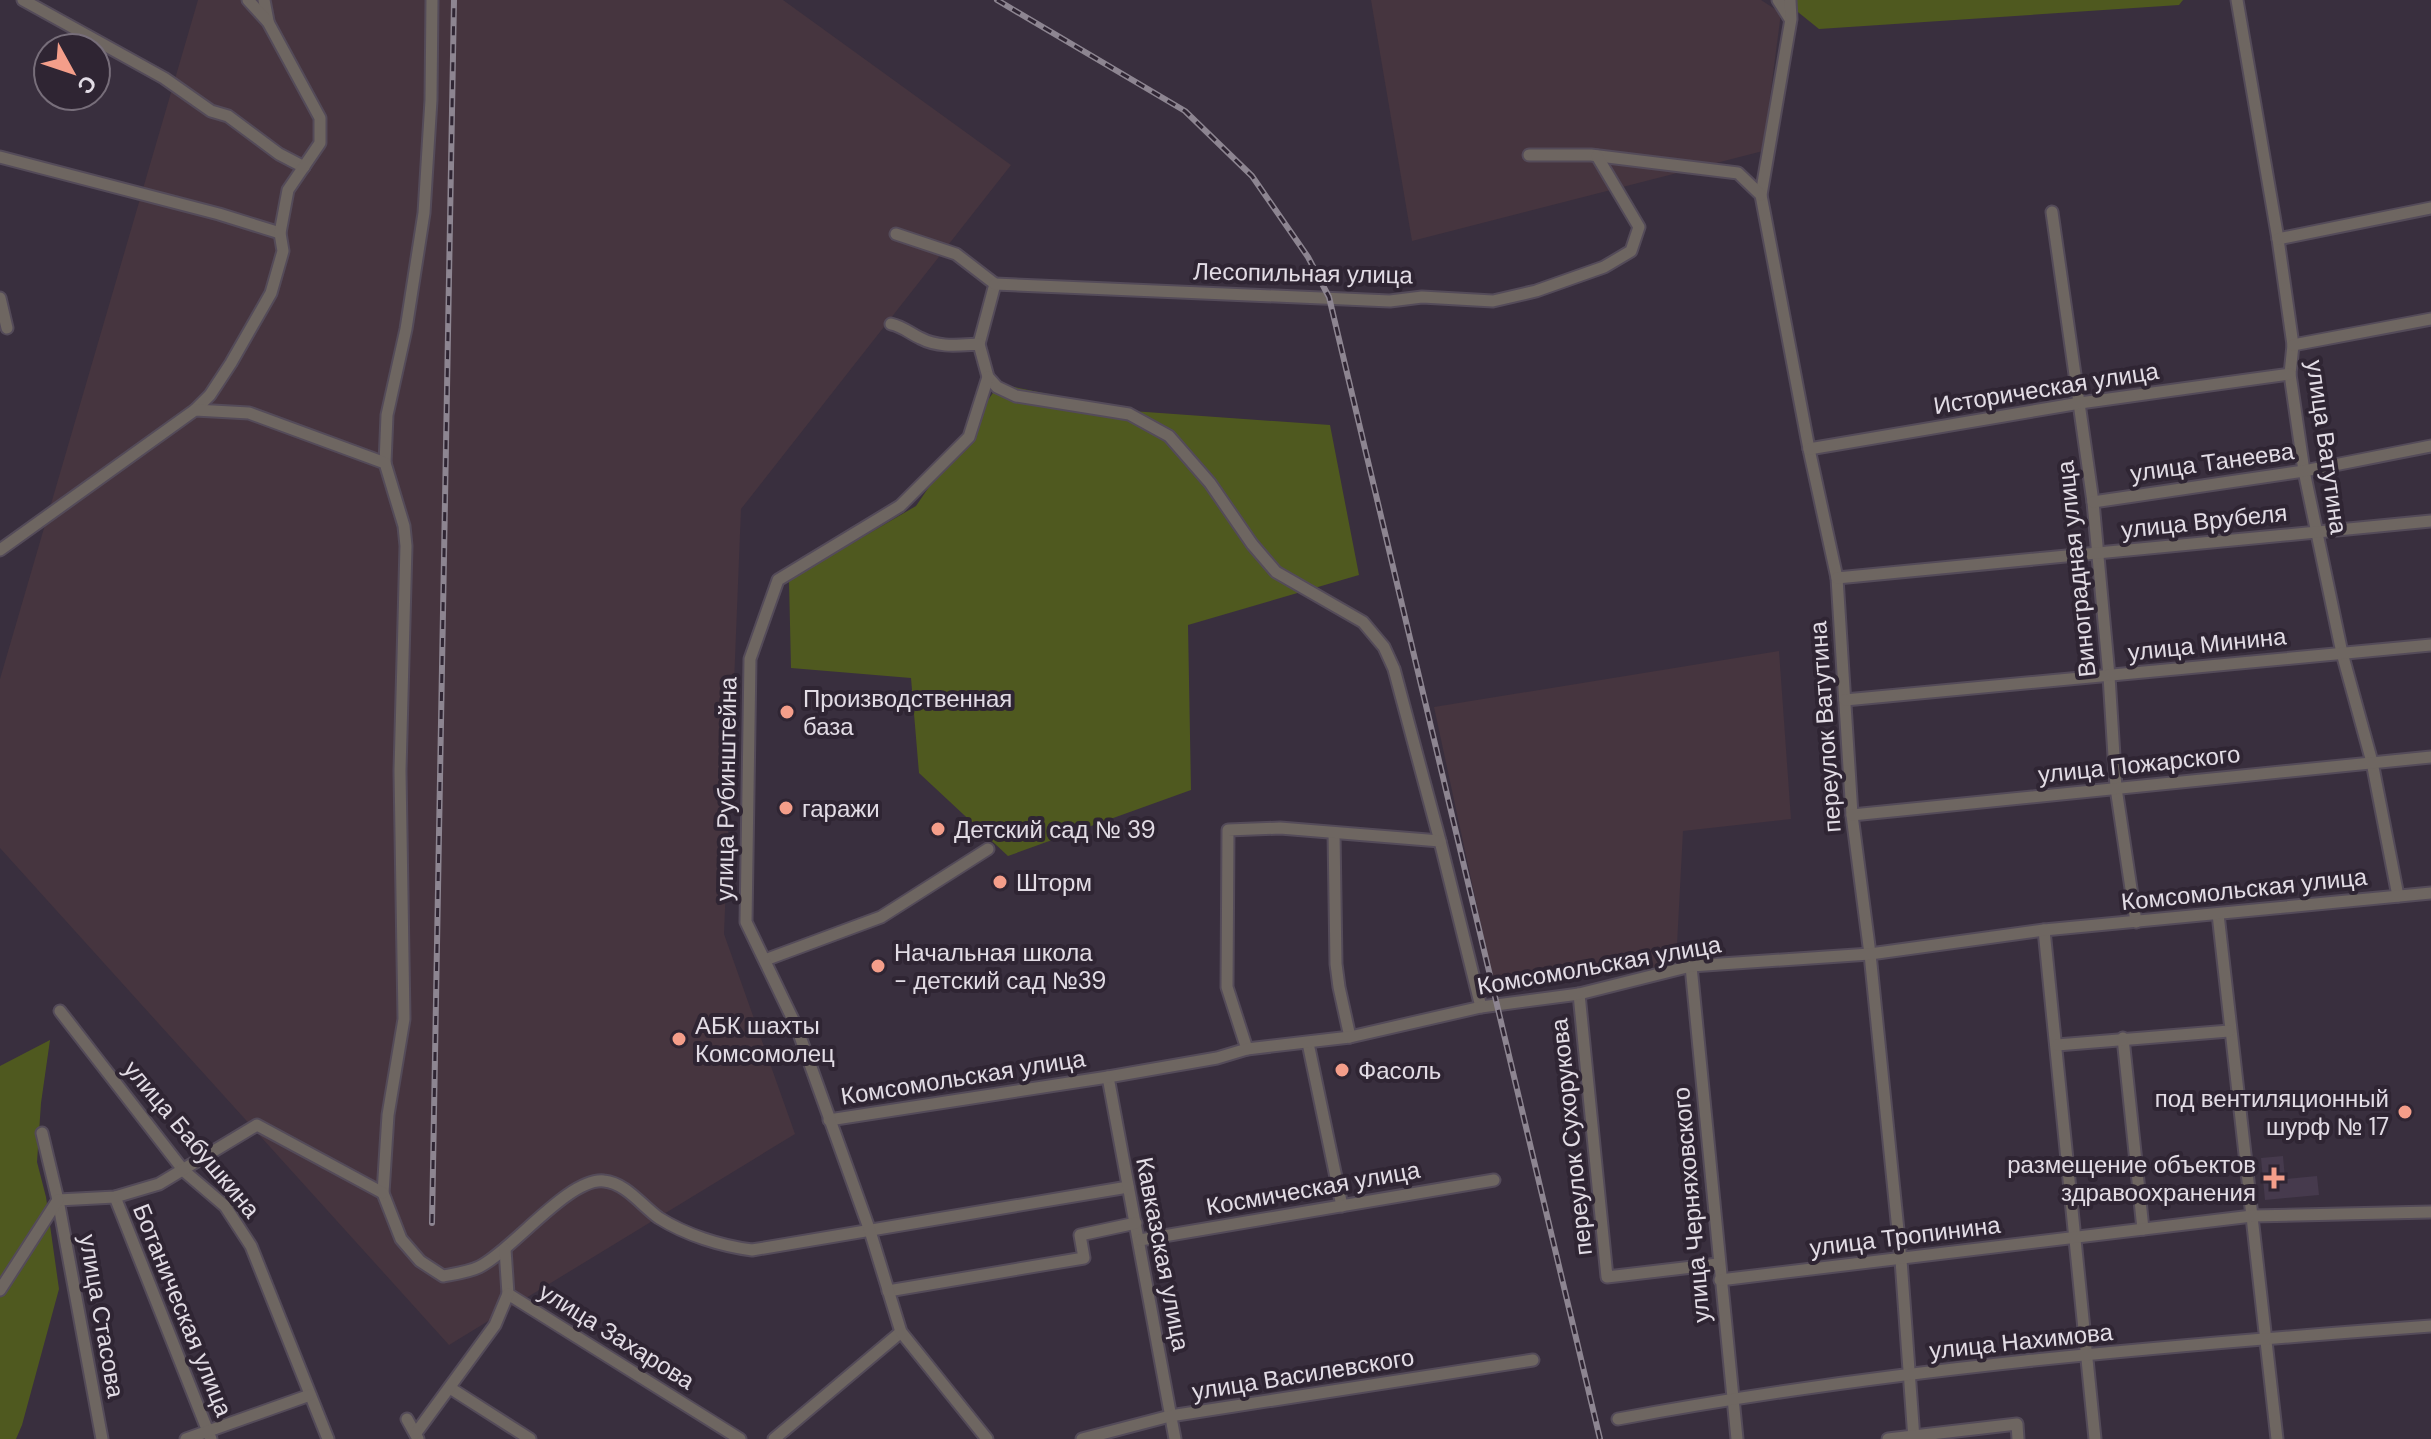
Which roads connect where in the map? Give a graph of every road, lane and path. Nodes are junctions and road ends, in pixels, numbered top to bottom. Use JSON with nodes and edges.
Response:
{"nodes":[{"id":1,"x":23,"y":0,"type":"edge"},
{"id":2,"x":248,"y":0,"type":"edge"},
{"id":3,"x":264,"y":0,"type":"edge"},
{"id":4,"x":432,"y":0,"type":"edge"},
{"id":5,"x":1778,"y":0,"type":"edge"},
{"id":6,"x":1790,"y":0,"type":"edge"},
{"id":7,"x":2237,"y":0,"type":"edge"},
{"id":8,"x":1791,"y":19,"type":"junction"},
{"id":9,"x":268,"y":22,"type":"junction"},
{"id":10,"x":1529,"y":155,"type":"dead end"},
{"id":11,"x":1597,"y":156,"type":"junction"},
{"id":12,"x":0,"y":157,"type":"edge"},
{"id":13,"x":304,"y":167,"type":"junction"},
{"id":14,"x":1761,"y":195,"type":"junction"},
{"id":15,"x":2431,"y":208,"type":"edge"},
{"id":16,"x":2052,"y":212,"type":"dead end"},
{"id":17,"x":280,"y":233,"type":"junction"},
{"id":18,"x":896,"y":234,"type":"dead end"},
{"id":19,"x":2278,"y":239,"type":"junction"},
{"id":20,"x":995,"y":284,"type":"junction"},
{"id":21,"x":0,"y":298,"type":"edge"},
{"id":22,"x":2431,"y":319,"type":"edge"},
{"id":23,"x":891,"y":324,"type":"dead end"},
{"id":24,"x":7,"y":328,"type":"dead end"},
{"id":25,"x":979,"y":344,"type":"junction"},
{"id":26,"x":2293,"y":345,"type":"junction"},
{"id":27,"x":2290,"y":374,"type":"junction"},
{"id":28,"x":988,"y":377,"type":"junction"},
{"id":29,"x":2080,"y":403,"type":"junction"},
{"id":30,"x":195,"y":410,"type":"junction"},
{"id":31,"x":2431,"y":446,"type":"edge"},
{"id":32,"x":1809,"y":449,"type":"junction"},
{"id":33,"x":385,"y":463,"type":"junction"},
{"id":34,"x":2304,"y":471,"type":"junction"},
{"id":35,"x":2093,"y":502,"type":"junction"},
{"id":36,"x":2431,"y":521,"type":"edge"},
{"id":37,"x":2315,"y":532,"type":"junction"},
{"id":38,"x":0,"y":550,"type":"edge"},
{"id":39,"x":2096,"y":553,"type":"junction"},
{"id":40,"x":1837,"y":578,"type":"junction"},
{"id":41,"x":2431,"y":645,"type":"edge"},
{"id":42,"x":2342,"y":653,"type":"junction"},
{"id":43,"x":2109,"y":676,"type":"junction"},
{"id":44,"x":1845,"y":700,"type":"junction"},
{"id":45,"x":2431,"y":757,"type":"edge"},
{"id":46,"x":2372,"y":762,"type":"junction"},
{"id":47,"x":2116,"y":788,"type":"junction"},
{"id":48,"x":1852,"y":815,"type":"junction"},
{"id":49,"x":1334,"y":833,"type":"junction"},
{"id":50,"x":1440,"y":841,"type":"junction"},
{"id":51,"x":988,"y":849,"type":"dead end"},
{"id":52,"x":2431,"y":893,"type":"edge"},
{"id":53,"x":2398,"y":896,"type":"junction"},
{"id":54,"x":2218,"y":914,"type":"junction"},
{"id":55,"x":2136,"y":922,"type":"junction"},
{"id":56,"x":2044,"y":930,"type":"junction"},
{"id":57,"x":1870,"y":954,"type":"junction"},
{"id":58,"x":765,"y":960,"type":"junction"},
{"id":59,"x":1691,"y":966,"type":"junction"},
{"id":60,"x":1579,"y":994,"type":"junction"},
{"id":61,"x":1481,"y":1007,"type":"junction"},
{"id":62,"x":60,"y":1011,"type":"dead end"},
{"id":63,"x":2229,"y":1031,"type":"junction"},
{"id":64,"x":1350,"y":1037,"type":"junction"},
{"id":65,"x":2123,"y":1038,"type":"junction"},
{"id":66,"x":1308,"y":1043,"type":"junction"},
{"id":67,"x":2057,"y":1045,"type":"junction"},
{"id":68,"x":1247,"y":1049,"type":"junction"},
{"id":69,"x":1108,"y":1077,"type":"junction"},
{"id":70,"x":829,"y":1120,"type":"junction"},
{"id":71,"x":42,"y":1133,"type":"dead end"},
{"id":72,"x":184,"y":1171,"type":"junction"},
{"id":73,"x":1494,"y":1180,"type":"dead end"},
{"id":74,"x":1128,"y":1187,"type":"junction"},
{"id":75,"x":383,"y":1193,"type":"junction"},
{"id":76,"x":115,"y":1197,"type":"junction"},
{"id":77,"x":58,"y":1200,"type":"junction"},
{"id":78,"x":1342,"y":1206,"type":"junction"},
{"id":79,"x":2431,"y":1212,"type":"edge"},
{"id":80,"x":2252,"y":1216,"type":"junction"},
{"id":81,"x":1136,"y":1223,"type":"junction"},
{"id":82,"x":2143,"y":1229,"type":"junction"},
{"id":83,"x":870,"y":1231,"type":"junction"},
{"id":84,"x":2076,"y":1237,"type":"junction"},
{"id":85,"x":1140,"y":1240,"type":"junction"},
{"id":86,"x":505,"y":1249,"type":"junction"},
{"id":87,"x":1901,"y":1260,"type":"junction"},
{"id":88,"x":1718,"y":1264,"type":"junction"},
{"id":89,"x":1720,"y":1280,"type":"junction"},
{"id":90,"x":0,"y":1290,"type":"edge"},
{"id":91,"x":888,"y":1291,"type":"junction"},
{"id":92,"x":508,"y":1294,"type":"junction"},
{"id":93,"x":2431,"y":1326,"type":"edge"},
{"id":94,"x":901,"y":1332,"type":"junction"},
{"id":95,"x":2265,"y":1338,"type":"junction"},
{"id":96,"x":2087,"y":1356,"type":"junction"},
{"id":97,"x":1533,"y":1360,"type":"dead end"},
{"id":98,"x":1908,"y":1374,"type":"junction"},
{"id":99,"x":450,"y":1388,"type":"junction"},
{"id":100,"x":310,"y":1395,"type":"junction"},
{"id":101,"x":1733,"y":1397,"type":"junction"},
{"id":102,"x":1170,"y":1416,"type":"junction"},
{"id":103,"x":407,"y":1419,"type":"dead end"},
{"id":104,"x":1618,"y":1419,"type":"dead end"},
{"id":105,"x":209,"y":1435,"type":"edge"},
{"id":106,"x":417,"y":1436,"type":"edge"},
{"id":107,"x":1914,"y":1438,"type":"edge"},
{"id":108,"x":102,"y":1439,"type":"edge"},
{"id":109,"x":186,"y":1439,"type":"edge"},
{"id":110,"x":328,"y":1439,"type":"edge"},
{"id":111,"x":530,"y":1439,"type":"edge"},
{"id":112,"x":740,"y":1439,"type":"edge"},
{"id":113,"x":774,"y":1439,"type":"edge"},
{"id":114,"x":987,"y":1439,"type":"edge"},
{"id":115,"x":1082,"y":1439,"type":"edge"},
{"id":116,"x":1175,"y":1439,"type":"edge"},
{"id":117,"x":1737,"y":1439,"type":"edge"},
{"id":118,"x":1888,"y":1439,"type":"edge"},
{"id":119,"x":2018,"y":1439,"type":"edge"},
{"id":120,"x":2095,"y":1439,"type":"edge"},
{"id":121,"x":2277,"y":1439,"type":"edge"}],
"edges":[{"from":1,"to":13,"type":"street"},
{"from":2,"to":9,"type":"street"},
{"from":3,"to":9,"type":"street"},
{"from":4,"to":33,"type":"street"},
{"from":5,"to":8,"type":"street"},
{"from":6,"to":8,"type":"street","name":"переулок Ватутина"},
{"from":7,"to":19,"type":"street","name":"улица Ватутина"},
{"from":8,"to":14,"type":"street","name":"переулок Ватутина"},
{"from":9,"to":13,"type":"street"},
{"from":10,"to":11,"type":"street"},
{"from":11,"to":14,"type":"street"},
{"from":11,"to":20,"type":"street","name":"Лесопильная улица"},
{"from":12,"to":17,"type":"street"},
{"from":13,"to":17,"type":"street"},
{"from":14,"to":32,"type":"street","name":"переулок Ватутина"},
{"from":15,"to":19,"type":"street"},
{"from":16,"to":29,"type":"street","name":"Виноградная улица"},
{"from":17,"to":30,"type":"street"},
{"from":18,"to":20,"type":"street"},
{"from":19,"to":26,"type":"street","name":"улица Ватутина"},
{"from":20,"to":25,"type":"street"},
{"from":21,"to":24,"type":"street"},
{"from":22,"to":26,"type":"street"},
{"from":23,"to":25,"type":"street"},
{"from":25,"to":28,"type":"street"},
{"from":26,"to":27,"type":"street","name":"улица Ватутина"},
{"from":27,"to":29,"type":"street","name":"Историческая улица"},
{"from":27,"to":34,"type":"street","name":"улица Ватутина"},
{"from":28,"to":50,"type":"street"},
{"from":28,"to":58,"type":"street","name":"улица Рубинштейна"},
{"from":29,"to":32,"type":"street","name":"Историческая улица"},
{"from":29,"to":35,"type":"street","name":"Виноградная улица"},
{"from":30,"to":33,"type":"street"},
{"from":30,"to":38,"type":"street"},
{"from":31,"to":34,"type":"street","name":"улица Танеева"},
{"from":32,"to":40,"type":"street","name":"переулок Ватутина"},
{"from":33,"to":75,"type":"street"},
{"from":34,"to":35,"type":"street","name":"улица Танеева"},
{"from":34,"to":37,"type":"street","name":"улица Ватутина"},
{"from":35,"to":39,"type":"street","name":"Виноградная улица"},
{"from":36,"to":37,"type":"street","name":"улица Врубеля"},
{"from":37,"to":39,"type":"street","name":"улица Врубеля"},
{"from":37,"to":42,"type":"street","name":"улица Ватутина"},
{"from":39,"to":40,"type":"street","name":"улица Врубеля"},
{"from":39,"to":43,"type":"street","name":"Виноградная улица"},
{"from":40,"to":44,"type":"street","name":"переулок Ватутина"},
{"from":41,"to":42,"type":"street","name":"улица Минина"},
{"from":42,"to":43,"type":"street","name":"улица Минина"},
{"from":42,"to":46,"type":"street","name":"улица Ватутина"},
{"from":43,"to":44,"type":"street","name":"улица Минина"},
{"from":43,"to":47,"type":"street","name":"Виноградная улица"},
{"from":44,"to":48,"type":"street","name":"переулок Ватутина"},
{"from":45,"to":46,"type":"street","name":"улица Пожарского"},
{"from":46,"to":47,"type":"street","name":"улица Пожарского"},
{"from":46,"to":53,"type":"street","name":"улица Ватутина"},
{"from":47,"to":48,"type":"street","name":"улица Пожарского"},
{"from":47,"to":55,"type":"street","name":"Виноградная улица"},
{"from":48,"to":57,"type":"street","name":"переулок Ватутина"},
{"from":49,"to":50,"type":"street"},
{"from":49,"to":64,"type":"street"},
{"from":49,"to":68,"type":"street"},
{"from":50,"to":61,"type":"street"},
{"from":51,"to":58,"type":"street"},
{"from":52,"to":53,"type":"street","name":"Комсомольская улица"},
{"from":53,"to":54,"type":"street","name":"Комсомольская улица"},
{"from":54,"to":55,"type":"street","name":"Комсомольская улица"},
{"from":54,"to":63,"type":"street"},
{"from":55,"to":56,"type":"street","name":"Комсомольская улица"},
{"from":56,"to":57,"type":"street","name":"Комсомольская улица"},
{"from":56,"to":67,"type":"street"},
{"from":57,"to":59,"type":"street","name":"Комсомольская улица"},
{"from":57,"to":87,"type":"street","name":"переулок Ватутина"},
{"from":58,"to":70,"type":"street","name":"улица Рубинштейна"},
{"from":59,"to":60,"type":"street","name":"Комсомольская улица"},
{"from":59,"to":88,"type":"street","name":"улица Черняховского"},
{"from":60,"to":61,"type":"street","name":"Комсомольская улица"},
{"from":60,"to":88,"type":"street","name":"переулок Сухорукова"},
{"from":61,"to":64,"type":"street","name":"Комсомольская улица"},
{"from":62,"to":72,"type":"street","name":"улица Бабушкина"},
{"from":63,"to":65,"type":"street"},
{"from":63,"to":80,"type":"street"},
{"from":64,"to":66,"type":"street","name":"Комсомольская улица"},
{"from":65,"to":67,"type":"street"},
{"from":65,"to":82,"type":"street"},
{"from":66,"to":68,"type":"street","name":"Комсомольская улица"},
{"from":66,"to":78,"type":"street"},
{"from":67,"to":84,"type":"street"},
{"from":68,"to":69,"type":"street","name":"Комсомольская улица"},
{"from":69,"to":70,"type":"street","name":"Комсомольская улица"},
{"from":69,"to":74,"type":"street","name":"Кавказская улица"},
{"from":70,"to":83,"type":"street","name":"улица Рубинштейна"},
{"from":71,"to":77,"type":"street","name":"улица Стасова"},
{"from":72,"to":75,"type":"street"},
{"from":72,"to":76,"type":"street"},
{"from":72,"to":100,"type":"street","name":"улица Бабушкина"},
{"from":73,"to":78,"type":"street","name":"Космическая улица"},
{"from":74,"to":81,"type":"street","name":"Кавказская улица"},
{"from":74,"to":83,"type":"street"},
{"from":75,"to":86,"type":"street"},
{"from":76,"to":77,"type":"street"},
{"from":76,"to":105,"type":"street","name":"Ботаническая улица"},
{"from":77,"to":90,"type":"street"},
{"from":77,"to":108,"type":"street","name":"улица Стасова"},
{"from":78,"to":85,"type":"street","name":"Космическая улица"},
{"from":79,"to":80,"type":"street","name":"улица Тропинина"},
{"from":80,"to":82,"type":"street","name":"улица Тропинина"},
{"from":80,"to":95,"type":"street"},
{"from":81,"to":85,"type":"street","name":"Кавказская улица"},
{"from":81,"to":91,"type":"street"},
{"from":82,"to":84,"type":"street","name":"улица Тропинина"},
{"from":83,"to":86,"type":"street"},
{"from":83,"to":91,"type":"street","name":"улица Рубинштейна"},
{"from":84,"to":87,"type":"street","name":"улица Тропинина"},
{"from":84,"to":96,"type":"street"},
{"from":85,"to":102,"type":"street","name":"Кавказская улица"},
{"from":86,"to":92,"type":"street","name":"улица Захарова"},
{"from":87,"to":89,"type":"street","name":"улица Тропинина"},
{"from":87,"to":98,"type":"street","name":"переулок Ватутина"},
{"from":88,"to":89,"type":"street","name":"улица Черняховского"},
{"from":89,"to":101,"type":"street","name":"улица Черняховского"},
{"from":91,"to":94,"type":"street","name":"улица Рубинштейна"},
{"from":92,"to":99,"type":"street"},
{"from":92,"to":112,"type":"street","name":"улица Захарова"},
{"from":93,"to":95,"type":"street","name":"улица Нахимова"},
{"from":94,"to":113,"type":"street"},
{"from":94,"to":114,"type":"street","name":"улица Рубинштейна"},
{"from":95,"to":96,"type":"street","name":"улица Нахимова"},
{"from":95,"to":121,"type":"street"},
{"from":96,"to":98,"type":"street","name":"улица Нахимова"},
{"from":96,"to":120,"type":"street"},
{"from":97,"to":102,"type":"street","name":"улица Василевского"},
{"from":98,"to":101,"type":"street","name":"улица Нахимова"},
{"from":98,"to":107,"type":"street","name":"переулок Ватутина"},
{"from":99,"to":106,"type":"street"},
{"from":99,"to":111,"type":"street"},
{"from":100,"to":105,"type":"street"},
{"from":100,"to":110,"type":"street","name":"улица Бабушкина"},
{"from":101,"to":104,"type":"street","name":"улица Нахимова"},
{"from":101,"to":117,"type":"street","name":"улица Черняховского"},
{"from":102,"to":115,"type":"street","name":"улица Василевского"},
{"from":102,"to":116,"type":"street","name":"Кавказская улица"},
{"from":103,"to":106,"type":"street"},
{"from":105,"to":109,"type":"street"},
{"from":107,"to":118,"type":"street"},
{"from":107,"to":119,"type":"street"}]}
